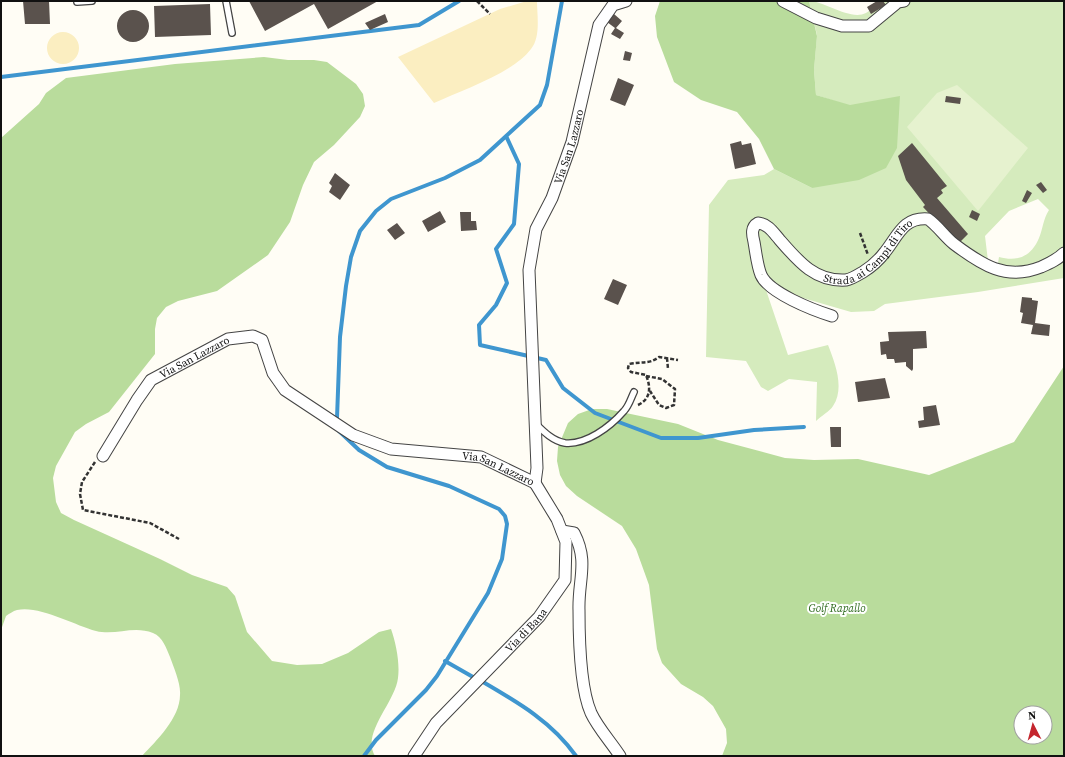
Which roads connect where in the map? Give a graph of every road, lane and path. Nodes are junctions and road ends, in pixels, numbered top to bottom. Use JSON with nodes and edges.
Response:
{"nodes":[{"id":1,"x":92,"y":1,"type":"edge"},
{"id":2,"x":226,"y":1,"type":"edge"},
{"id":3,"x":477,"y":1,"type":"edge"},
{"id":4,"x":626,"y":1,"type":"edge"},
{"id":5,"x":784,"y":1,"type":"edge"},
{"id":6,"x":904,"y":1,"type":"edge"},
{"id":7,"x":77,"y":2,"type":"dead end"},
{"id":8,"x":490,"y":14,"type":"dead end"},
{"id":9,"x":232,"y":33,"type":"dead end"},
{"id":10,"x":860,"y":233,"type":"dead end"},
{"id":11,"x":1064,"y":253,"type":"edge"},
{"id":12,"x":872,"y":266,"type":"junction"},
{"id":13,"x":832,"y":316,"type":"dead end"},
{"id":14,"x":667,"y":358,"type":"junction"},
{"id":15,"x":678,"y":360,"type":"dead end"},
{"id":16,"x":668,"y":369,"type":"dead end"},
{"id":17,"x":646,"y":375,"type":"junction"},
{"id":18,"x":650,"y":391,"type":"junction"},
{"id":19,"x":634,"y":392,"type":"dead end"},
{"id":20,"x":625,"y":411,"type":"junction"},
{"id":21,"x":536,"y":424,"type":"junction"},
{"id":22,"x":103,"y":456,"type":"joint"},
{"id":23,"x":535,"y":483,"type":"junction"},
{"id":24,"x":562,"y":531,"type":"junction"},
{"id":25,"x":179,"y":539,"type":"dead end"},
{"id":26,"x":414,"y":756,"type":"edge"},
{"id":27,"x":620,"y":756,"type":"edge"}],
"edges":[{"from":1,"to":7,"type":"lane"},
{"from":2,"to":9,"type":"lane"},
{"from":3,"to":8,"type":"path"},
{"from":4,"to":21,"type":"street","name":"Via San Lazzaro"},
{"from":5,"to":6,"type":"street"},
{"from":10,"to":12,"type":"path"},
{"from":11,"to":12,"type":"street","name":"Strada ai Campi di Tiro"},
{"from":12,"to":13,"type":"street","name":"Strada ai Campi di Tiro"},
{"from":14,"to":15,"type":"path"},
{"from":14,"to":16,"type":"path"},
{"from":14,"to":17,"type":"path"},
{"from":17,"to":18,"type":"path"},
{"from":17,"to":18,"type":"path"},
{"from":18,"to":20,"type":"path"},
{"from":19,"to":20,"type":"lane"},
{"from":20,"to":21,"type":"lane"},
{"from":21,"to":23,"type":"street","name":"Via San Lazzaro"},
{"from":22,"to":23,"type":"street","name":"Via San Lazzaro"},
{"from":22,"to":25,"type":"path"},
{"from":23,"to":24,"type":"street","name":"Via di Bana"},
{"from":24,"to":26,"type":"street","name":"Via di Bana"},
{"from":24,"to":27,"type":"street"}]}
